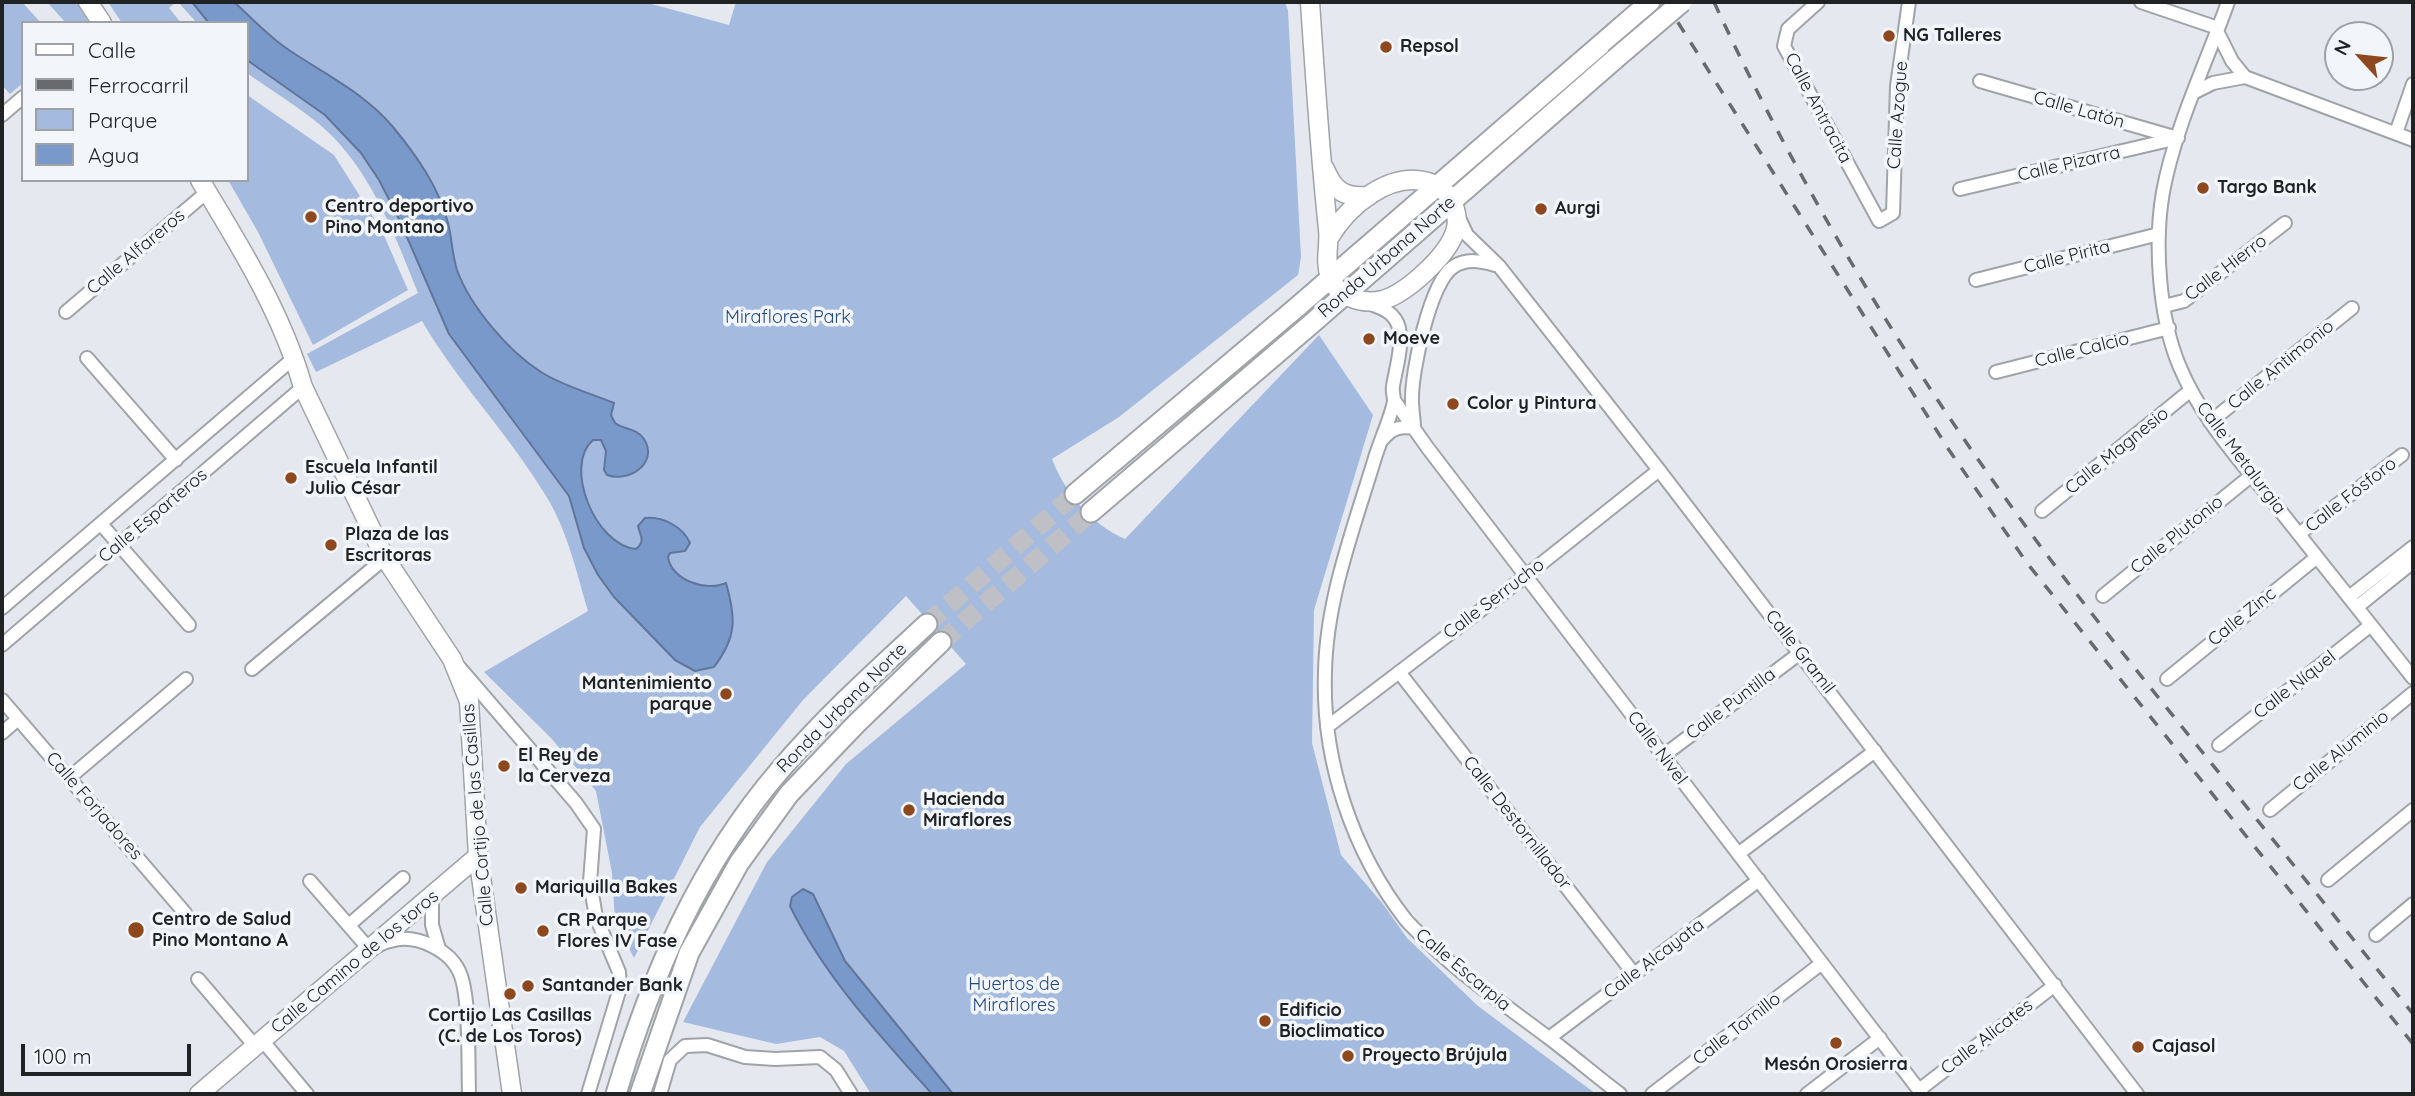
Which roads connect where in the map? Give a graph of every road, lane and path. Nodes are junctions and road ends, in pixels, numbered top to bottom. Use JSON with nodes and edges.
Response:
{"nodes":[{"id":1,"x":88,"y":2,"type":"edge"},
{"id":2,"x":1310,"y":2,"type":"edge"},
{"id":3,"x":1650,"y":2,"type":"edge"},
{"id":4,"x":1682,"y":2,"type":"edge"},
{"id":5,"x":1818,"y":2,"type":"edge"},
{"id":6,"x":1909,"y":2,"type":"edge"},
{"id":7,"x":2141,"y":2,"type":"edge"},
{"id":8,"x":2228,"y":2,"type":"edge"},
{"id":9,"x":101,"y":21,"type":"edge"},
{"id":10,"x":2218,"y":30,"type":"junction"},
{"id":11,"x":1609,"y":51,"type":"junction"},
{"id":12,"x":2210,"y":51,"type":"junction"},
{"id":13,"x":2232,"y":61,"type":"junction"},
{"id":14,"x":2245,"y":77,"type":"junction"},
{"id":15,"x":1980,"y":81,"type":"dead end"},
{"id":16,"x":2413,"y":84,"type":"edge"},
{"id":17,"x":2195,"y":92,"type":"junction"},
{"id":18,"x":21,"y":99,"type":"edge"},
{"id":19,"x":2,"y":115,"type":"edge"},
{"id":20,"x":2396,"y":133,"type":"junction"},
{"id":21,"x":2178,"y":138,"type":"junction"},
{"id":22,"x":2413,"y":140,"type":"edge"},
{"id":23,"x":1319,"y":153,"type":"junction"},
{"id":24,"x":1437,"y":185,"type":"junction"},
{"id":25,"x":203,"y":186,"type":"edge"},
{"id":26,"x":1961,"y":189,"type":"dead end"},
{"id":27,"x":1369,"y":196,"type":"junction"},
{"id":28,"x":1455,"y":207,"type":"junction"},
{"id":29,"x":1879,"y":220,"type":"joint"},
{"id":30,"x":2285,"y":223,"type":"dead end"},
{"id":31,"x":2159,"y":234,"type":"junction"},
{"id":32,"x":1329,"y":238,"type":"junction"},
{"id":33,"x":1499,"y":266,"type":"junction"},
{"id":34,"x":1330,"y":278,"type":"junction"},
{"id":35,"x":1976,"y":280,"type":"dead end"},
{"id":36,"x":1344,"y":295,"type":"junction"},
{"id":37,"x":1364,"y":302,"type":"junction"},
{"id":38,"x":2164,"y":306,"type":"junction"},
{"id":39,"x":2352,"y":308,"type":"dead end"},
{"id":40,"x":66,"y":312,"type":"dead end"},
{"id":41,"x":2169,"y":328,"type":"junction"},
{"id":42,"x":295,"y":357,"type":"junction"},
{"id":43,"x":87,"y":358,"type":"dead end"},
{"id":44,"x":1996,"y":372,"type":"dead end"},
{"id":45,"x":303,"y":387,"type":"junction"},
{"id":46,"x":2191,"y":390,"type":"junction"},
{"id":47,"x":1394,"y":400,"type":"junction"},
{"id":48,"x":2210,"y":422,"type":"junction"},
{"id":49,"x":1414,"y":428,"type":"junction"},
{"id":50,"x":1379,"y":443,"type":"junction"},
{"id":51,"x":2402,"y":455,"type":"dead end"},
{"id":52,"x":176,"y":460,"type":"junction"},
{"id":53,"x":1660,"y":470,"type":"junction"},
{"id":54,"x":2252,"y":475,"type":"junction"},
{"id":55,"x":1075,"y":494,"type":"tunnel mouth"},
{"id":56,"x":2042,"y":511,"type":"dead end"},
{"id":57,"x":1091,"y":512,"type":"tunnel mouth"},
{"id":58,"x":101,"y":524,"type":"junction"},
{"id":59,"x":2299,"y":534,"type":"junction"},
{"id":60,"x":119,"y":545,"type":"junction"},
{"id":61,"x":2413,"y":547,"type":"edge"},
{"id":62,"x":2317,"y":556,"type":"junction"},
{"id":63,"x":385,"y":558,"type":"junction"},
{"id":64,"x":2413,"y":562,"type":"edge"},
{"id":65,"x":1527,"y":575,"type":"junction"},
{"id":66,"x":2103,"y":596,"type":"dead end"},
{"id":67,"x":2353,"y":602,"type":"junction"},
{"id":68,"x":2,"y":608,"type":"edge"},
{"id":69,"x":926,"y":624,"type":"tunnel mouth"},
{"id":70,"x":189,"y":625,"type":"dead end"},
{"id":71,"x":2371,"y":625,"type":"junction"},
{"id":72,"x":941,"y":642,"type":"tunnel mouth"},
{"id":73,"x":2,"y":645,"type":"edge"},
{"id":74,"x":1800,"y":653,"type":"junction"},
{"id":75,"x":452,"y":659,"type":"junction"},
{"id":76,"x":252,"y":669,"type":"dead end"},
{"id":77,"x":1399,"y":672,"type":"junction"},
{"id":78,"x":2413,"y":678,"type":"edge"},
{"id":79,"x":186,"y":679,"type":"dead end"},
{"id":80,"x":2167,"y":679,"type":"dead end"},
{"id":81,"x":2413,"y":693,"type":"edge"},
{"id":82,"x":2,"y":700,"type":"edge"},
{"id":83,"x":18,"y":719,"type":"junction"},
{"id":84,"x":1327,"y":727,"type":"junction"},
{"id":85,"x":2,"y":733,"type":"edge"},
{"id":86,"x":2219,"y":745,"type":"dead end"},
{"id":87,"x":1875,"y":751,"type":"junction"},
{"id":88,"x":1663,"y":756,"type":"junction"},
{"id":89,"x":69,"y":778,"type":"junction"},
{"id":90,"x":2270,"y":810,"type":"dead end"},
{"id":91,"x":2413,"y":810,"type":"edge"},
{"id":92,"x":1738,"y":853,"type":"junction"},
{"id":93,"x":478,"y":856,"type":"junction"},
{"id":94,"x":403,"y":878,"type":"dead end"},
{"id":95,"x":1759,"y":880,"type":"junction"},
{"id":96,"x":2328,"y":880,"type":"dead end"},
{"id":97,"x":310,"y":881,"type":"dead end"},
{"id":98,"x":432,"y":897,"type":"junction"},
{"id":99,"x":2413,"y":904,"type":"edge"},
{"id":100,"x":186,"y":913,"type":"dead end"},
{"id":101,"x":349,"y":925,"type":"junction"},
{"id":102,"x":2376,"y":935,"type":"dead end"},
{"id":103,"x":439,"y":949,"type":"junction"},
{"id":104,"x":370,"y":950,"type":"junction"},
{"id":105,"x":1822,"y":963,"type":"junction"},
{"id":106,"x":1634,"y":974,"type":"junction"},
{"id":107,"x":198,"y":979,"type":"dead end"},
{"id":108,"x":2055,"y":985,"type":"junction"},
{"id":109,"x":1549,"y":1038,"type":"junction"},
{"id":110,"x":1880,"y":1038,"type":"junction"},
{"id":111,"x":258,"y":1043,"type":"junction"},
{"id":112,"x":1921,"y":1092,"type":"edge"},
{"id":113,"x":199,"y":1094,"type":"edge"},
{"id":114,"x":307,"y":1094,"type":"edge"},
{"id":115,"x":469,"y":1094,"type":"edge"},
{"id":116,"x":512,"y":1094,"type":"edge"},
{"id":117,"x":588,"y":1094,"type":"edge"},
{"id":118,"x":616,"y":1094,"type":"edge"},
{"id":119,"x":640,"y":1094,"type":"edge"},
{"id":120,"x":660,"y":1094,"type":"edge"},
{"id":121,"x":851,"y":1094,"type":"edge"},
{"id":122,"x":1620,"y":1094,"type":"edge"},
{"id":123,"x":1652,"y":1094,"type":"edge"},
{"id":124,"x":1807,"y":1094,"type":"edge"},
{"id":125,"x":2137,"y":1094,"type":"edge"}],
"edges":[{"from":1,"to":9,"type":"street"},
{"from":2,"to":23,"type":"street"},
{"from":3,"to":11,"type":"main road","name":"Ronda Urbana Norte"},
{"from":4,"to":11,"type":"main road","name":"Ronda Urbana Norte","bridge":true},
{"from":5,"to":29,"type":"street","name":"Calle Antracita"},
{"from":6,"to":29,"type":"street","name":"Calle Azogue"},
{"from":7,"to":10,"type":"street"},
{"from":8,"to":10,"type":"street","name":"Calle Metalurgia"},
{"from":10,"to":12,"type":"street","name":"Calle Metalurgia"},
{"from":10,"to":13,"type":"street"},
{"from":11,"to":24,"type":"main road","name":"Ronda Urbana Norte"},
{"from":11,"to":28,"type":"main road","name":"Ronda Urbana Norte"},
{"from":12,"to":13,"type":"street"},
{"from":12,"to":17,"type":"street","name":"Calle Metalurgia"},
{"from":13,"to":14,"type":"street"},
{"from":14,"to":17,"type":"street"},
{"from":14,"to":20,"type":"street"},
{"from":15,"to":21,"type":"street","name":"Calle Latón"},
{"from":16,"to":20,"type":"street"},
{"from":17,"to":21,"type":"street","name":"Calle Metalurgia"},
{"from":18,"to":19,"type":"street"},
{"from":20,"to":22,"type":"street"},
{"from":21,"to":26,"type":"street","name":"Calle Pizarra"},
{"from":21,"to":31,"type":"street","name":"Calle Metalurgia"},
{"from":23,"to":27,"type":"street"},
{"from":23,"to":32,"type":"street"},
{"from":24,"to":27,"type":"street"},
{"from":24,"to":28,"type":"street"},
{"from":24,"to":34,"type":"main road","name":"Ronda Urbana Norte"},
{"from":25,"to":40,"type":"street","name":"Calle Alfareros"},
{"from":25,"to":42,"type":"street","name":"Calle Cortijo de las Casillas"},
{"from":27,"to":32,"type":"street"},
{"from":28,"to":33,"type":"street","name":"Calle Gramil"},
{"from":28,"to":36,"type":"main road","name":"Ronda Urbana Norte"},
{"from":28,"to":37,"type":"street"},
{"from":30,"to":38,"type":"street","name":"Calle Hierro"},
{"from":31,"to":35,"type":"street","name":"Calle Pirita"},
{"from":31,"to":38,"type":"street","name":"Calle Metalurgia"},
{"from":32,"to":34,"type":"street"},
{"from":33,"to":49,"type":"street"},
{"from":33,"to":53,"type":"street","name":"Calle Gramil"},
{"from":34,"to":36,"type":"street"},
{"from":34,"to":55,"type":"main road","name":"Ronda Urbana Norte"},
{"from":36,"to":37,"type":"street"},
{"from":36,"to":57,"type":"main road","name":"Ronda Urbana Norte"},
{"from":37,"to":47,"type":"street","name":"Calle Escarpia"},
{"from":38,"to":41,"type":"street","name":"Calle Metalurgia"},
{"from":39,"to":48,"type":"street","name":"Calle Antimonio"},
{"from":41,"to":44,"type":"street","name":"Calle Calcio"},
{"from":41,"to":46,"type":"street","name":"Calle Metalurgia"},
{"from":42,"to":45,"type":"street","name":"Calle Cortijo de las Casillas"},
{"from":42,"to":52,"type":"street","name":"Calle Esparteros"},
{"from":43,"to":52,"type":"street"},
{"from":45,"to":60,"type":"street","name":"Calle Esparteros"},
{"from":45,"to":63,"type":"street","name":"Calle Cortijo de las Casillas"},
{"from":46,"to":48,"type":"street","name":"Calle Metalurgia"},
{"from":46,"to":56,"type":"street","name":"Calle Magnesio"},
{"from":47,"to":49,"type":"street","name":"Calle Nivel"},
{"from":47,"to":50,"type":"street","name":"Calle Escarpia"},
{"from":48,"to":54,"type":"street","name":"Calle Metalurgia"},
{"from":49,"to":50,"type":"street"},
{"from":49,"to":65,"type":"street","name":"Calle Nivel"},
{"from":50,"to":84,"type":"street","name":"Calle Escarpia"},
{"from":51,"to":59,"type":"street","name":"Calle Fósforo"},
{"from":52,"to":58,"type":"street","name":"Calle Esparteros"},
{"from":53,"to":65,"type":"street","name":"Calle Serrucho"},
{"from":53,"to":74,"type":"street","name":"Calle Gramil"},
{"from":54,"to":59,"type":"street","name":"Calle Metalurgia"},
{"from":54,"to":66,"type":"street","name":"Calle Plutonio"},
{"from":58,"to":60,"type":"street"},
{"from":58,"to":68,"type":"street","name":"Calle Esparteros"},
{"from":59,"to":62,"type":"street","name":"Calle Metalurgia"},
{"from":60,"to":70,"type":"street"},
{"from":60,"to":73,"type":"street","name":"Calle Esparteros"},
{"from":61,"to":67,"type":"street"},
{"from":62,"to":67,"type":"street","name":"Calle Metalurgia"},
{"from":62,"to":80,"type":"street","name":"Calle Zinc"},
{"from":63,"to":75,"type":"street","name":"Calle Cortijo de las Casillas"},
{"from":63,"to":76,"type":"street"},
{"from":64,"to":67,"type":"street"},
{"from":65,"to":77,"type":"street","name":"Calle Serrucho"},
{"from":65,"to":88,"type":"street","name":"Calle Nivel"},
{"from":67,"to":71,"type":"street","name":"Calle Metalurgia"},
{"from":69,"to":118,"type":"main road","name":"Ronda Urbana Norte"},
{"from":71,"to":78,"type":"street","name":"Calle Metalurgia"},
{"from":71,"to":86,"type":"street","name":"Calle Níquel"},
{"from":72,"to":119,"type":"main road","name":"Ronda Urbana Norte"},
{"from":74,"to":87,"type":"street","name":"Calle Gramil"},
{"from":74,"to":88,"type":"street","name":"Calle Puntilla"},
{"from":75,"to":93,"type":"street","name":"Calle Cortijo de las Casillas"},
{"from":75,"to":117,"type":"street"},
{"from":77,"to":84,"type":"street","name":"Calle Serrucho"},
{"from":77,"to":106,"type":"street","name":"Calle Destornillador"},
{"from":79,"to":89,"type":"street"},
{"from":81,"to":90,"type":"street","name":"Calle Aluminio"},
{"from":82,"to":83,"type":"street","name":"Calle Forjadores"},
{"from":83,"to":85,"type":"street"},
{"from":83,"to":89,"type":"street","name":"Calle Forjadores"},
{"from":84,"to":109,"type":"street","name":"Calle Escarpia"},
{"from":87,"to":92,"type":"street"},
{"from":87,"to":108,"type":"street","name":"Calle Gramil"},
{"from":88,"to":92,"type":"street","name":"Calle Nivel"},
{"from":89,"to":100,"type":"street","name":"Calle Forjadores"},
{"from":91,"to":96,"type":"street"},
{"from":92,"to":95,"type":"street","name":"Calle Nivel"},
{"from":93,"to":98,"type":"street","name":"Calle Camino de los toros"},
{"from":93,"to":116,"type":"street","name":"Calle Cortijo de las Casillas"},
{"from":94,"to":101,"type":"street"},
{"from":95,"to":105,"type":"street","name":"Calle Nivel"},
{"from":95,"to":106,"type":"street","name":"Calle Alcayata"},
{"from":97,"to":101,"type":"street"},
{"from":98,"to":103,"type":"street"},
{"from":98,"to":104,"type":"street","name":"Calle Camino de los toros"},
{"from":99,"to":102,"type":"street"},
{"from":101,"to":104,"type":"street"},
{"from":103,"to":104,"type":"street"},
{"from":103,"to":115,"type":"street"},
{"from":104,"to":111,"type":"street","name":"Calle Camino de los toros"},
{"from":105,"to":110,"type":"street","name":"Calle Nivel"},
{"from":105,"to":123,"type":"street","name":"Calle Tornillo"},
{"from":106,"to":109,"type":"street","name":"Calle Alcayata"},
{"from":107,"to":111,"type":"street"},
{"from":108,"to":112,"type":"street","name":"Calle Alicates"},
{"from":108,"to":125,"type":"street","name":"Calle Gramil"},
{"from":109,"to":122,"type":"street","name":"Calle Escarpia"},
{"from":110,"to":112,"type":"street","name":"Calle Nivel"},
{"from":110,"to":124,"type":"street"},
{"from":111,"to":113,"type":"street","name":"Calle Camino de los toros"},
{"from":111,"to":114,"type":"street"},
{"from":120,"to":121,"type":"street"}]}
